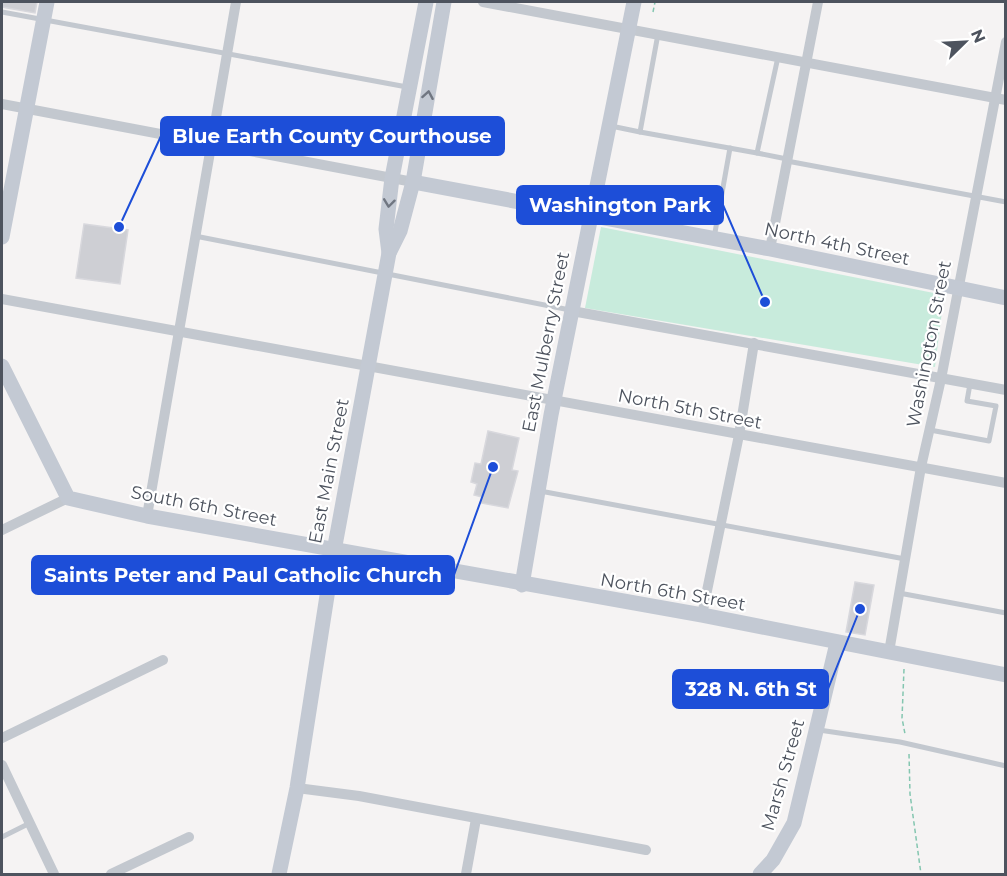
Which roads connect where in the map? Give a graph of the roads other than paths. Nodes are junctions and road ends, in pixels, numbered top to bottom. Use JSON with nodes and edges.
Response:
{"nodes":[{"id":1,"x":47,"y":2,"type":"edge"},
{"id":2,"x":236,"y":2,"type":"edge"},
{"id":3,"x":426,"y":2,"type":"edge"},
{"id":4,"x":444,"y":2,"type":"edge"},
{"id":5,"x":483,"y":2,"type":"edge"},
{"id":6,"x":634,"y":2,"type":"edge"},
{"id":7,"x":818,"y":2,"type":"edge"},
{"id":8,"x":535,"y":6,"type":"edge"},
{"id":9,"x":2,"y":12,"type":"edge"},
{"id":10,"x":43,"y":21,"type":"junction"},
{"id":11,"x":629,"y":28,"type":"junction"},
{"id":12,"x":658,"y":33,"type":"junction"},
{"id":13,"x":1005,"y":42,"type":"edge"},
{"id":14,"x":227,"y":54,"type":"junction"},
{"id":15,"x":778,"y":57,"type":"junction"},
{"id":16,"x":806,"y":62,"type":"junction"},
{"id":17,"x":410,"y":87,"type":"junction"},
{"id":18,"x":1000,"y":99,"type":"edge"},
{"id":19,"x":2,"y":104,"type":"edge"},
{"id":20,"x":27,"y":109,"type":"junction"},
{"id":21,"x":609,"y":125,"type":"junction"},
{"id":22,"x":640,"y":132,"type":"junction"},
{"id":23,"x":212,"y":144,"type":"junction"},
{"id":24,"x":730,"y":148,"type":"junction"},
{"id":25,"x":756,"y":153,"type":"junction"},
{"id":26,"x":787,"y":160,"type":"junction"},
{"id":27,"x":392,"y":178,"type":"junction"},
{"id":28,"x":413,"y":182,"type":"junction"},
{"id":29,"x":976,"y":196,"type":"junction"},
{"id":30,"x":1005,"y":202,"type":"edge"},
{"id":31,"x":4,"y":212,"type":"edge"},
{"id":32,"x":591,"y":215,"type":"junction"},
{"id":33,"x":195,"y":236,"type":"junction"},
{"id":34,"x":2,"y":237,"type":"edge"},
{"id":35,"x":714,"y":238,"type":"junction"},
{"id":36,"x":770,"y":249,"type":"junction"},
{"id":37,"x":389,"y":253,"type":"junction"},
{"id":38,"x":386,"y":272,"type":"junction"},
{"id":39,"x":957,"y":289,"type":"junction"},
{"id":40,"x":1005,"y":298,"type":"edge"},
{"id":41,"x":2,"y":299,"type":"edge"},
{"id":42,"x":572,"y":311,"type":"junction"},
{"id":43,"x":177,"y":332,"type":"junction"},
{"id":44,"x":754,"y":343,"type":"junction"},
{"id":45,"x":369,"y":365,"type":"junction"},
{"id":46,"x":2,"y":366,"type":"edge"},
{"id":47,"x":941,"y":379,"type":"junction"},
{"id":48,"x":970,"y":384,"type":"junction"},
{"id":49,"x":1005,"y":390,"type":"edge"},
{"id":50,"x":554,"y":400,"type":"junction"},
{"id":51,"x":930,"y":430,"type":"junction"},
{"id":52,"x":739,"y":435,"type":"junction"},
{"id":53,"x":921,"y":467,"type":"junction"},
{"id":54,"x":1005,"y":483,"type":"edge"},
{"id":55,"x":538,"y":491,"type":"junction"},
{"id":56,"x":68,"y":498,"type":"junction"},
{"id":57,"x":147,"y":516,"type":"junction"},
{"id":58,"x":721,"y":524,"type":"junction"},
{"id":59,"x":2,"y":530,"type":"edge"},
{"id":60,"x":334,"y":551,"type":"junction"},
{"id":61,"x":905,"y":560,"type":"junction"},
{"id":62,"x":522,"y":585,"type":"junction"},
{"id":63,"x":899,"y":593,"type":"junction"},
{"id":64,"x":1005,"y":613,"type":"edge"},
{"id":65,"x":702,"y":615,"type":"junction"},
{"id":66,"x":837,"y":643,"type":"junction"},
{"id":67,"x":889,"y":652,"type":"junction"},
{"id":68,"x":163,"y":660,"type":"dead end"},
{"id":69,"x":1005,"y":675,"type":"edge"},
{"id":70,"x":818,"y":730,"type":"junction"},
{"id":71,"x":2,"y":738,"type":"edge"},
{"id":72,"x":2,"y":765,"type":"edge"},
{"id":73,"x":1005,"y":766,"type":"edge"},
{"id":74,"x":297,"y":788,"type":"junction"},
{"id":75,"x":476,"y":819,"type":"junction"},
{"id":76,"x":30,"y":823,"type":"junction"},
{"id":77,"x":2,"y":837,"type":"edge"},
{"id":78,"x":189,"y":837,"type":"dead end"},
{"id":79,"x":646,"y":850,"type":"dead end"},
{"id":80,"x":54,"y":874,"type":"edge"},
{"id":81,"x":111,"y":874,"type":"edge"},
{"id":82,"x":279,"y":874,"type":"edge"},
{"id":83,"x":466,"y":874,"type":"edge"},
{"id":84,"x":760,"y":874,"type":"edge"}],
"edges":[{"from":1,"to":10,"type":"street"},
{"from":2,"to":14,"type":"street"},
{"from":3,"to":17,"type":"street","name":"East Main Street"},
{"from":28,"to":4,"type":"street","name":"East Main Street","one_way":true},
{"from":5,"to":8,"type":"street"},
{"from":6,"to":11,"type":"street","name":"East Mulberry Street"},
{"from":7,"to":16,"type":"street"},
{"from":8,"to":11,"type":"street"},
{"from":9,"to":10,"type":"lane"},
{"from":10,"to":14,"type":"lane"},
{"from":10,"to":20,"type":"street"},
{"from":11,"to":12,"type":"street"},
{"from":11,"to":21,"type":"street","name":"East Mulberry Street"},
{"from":12,"to":15,"type":"street"},
{"from":12,"to":22,"type":"lane"},
{"from":13,"to":18,"type":"street","name":"Washington Street"},
{"from":14,"to":17,"type":"lane"},
{"from":14,"to":23,"type":"street"},
{"from":15,"to":16,"type":"street"},
{"from":15,"to":25,"type":"lane"},
{"from":16,"to":18,"type":"street"},
{"from":16,"to":26,"type":"street"},
{"from":17,"to":27,"type":"street","name":"East Main Street"},
{"from":18,"to":29,"type":"street","name":"Washington Street"},
{"from":19,"to":20,"type":"street"},
{"from":20,"to":23,"type":"street"},
{"from":20,"to":31,"type":"street"},
{"from":21,"to":22,"type":"lane"},
{"from":21,"to":32,"type":"street","name":"East Mulberry Street"},
{"from":22,"to":24,"type":"lane"},
{"from":23,"to":27,"type":"street"},
{"from":23,"to":33,"type":"street"},
{"from":24,"to":25,"type":"lane"},
{"from":24,"to":35,"type":"lane"},
{"from":25,"to":26,"type":"lane"},
{"from":26,"to":29,"type":"lane"},
{"from":26,"to":36,"type":"street"},
{"from":27,"to":28,"type":"street"},
{"from":27,"to":37,"type":"street","name":"East Main Street","one_way":true},
{"from":28,"to":32,"type":"street","name":"North 4th Street"},
{"from":28,"to":37,"type":"street","name":"East Main Street"},
{"from":29,"to":30,"type":"lane"},
{"from":29,"to":39,"type":"street","name":"Washington Street"},
{"from":31,"to":34,"type":"street"},
{"from":32,"to":35,"type":"street","name":"North 4th Street"},
{"from":32,"to":42,"type":"street","name":"East Mulberry Street"},
{"from":33,"to":38,"type":"lane"},
{"from":33,"to":43,"type":"street"},
{"from":35,"to":36,"type":"street","name":"North 4th Street"},
{"from":36,"to":39,"type":"street","name":"North 4th Street"},
{"from":37,"to":38,"type":"street","name":"East Main Street"},
{"from":38,"to":42,"type":"lane"},
{"from":38,"to":45,"type":"street","name":"East Main Street"},
{"from":39,"to":40,"type":"street","name":"North 4th Street"},
{"from":39,"to":47,"type":"street","name":"Washington Street"},
{"from":41,"to":43,"type":"street","name":"North 5th Street"},
{"from":42,"to":44,"type":"street"},
{"from":42,"to":50,"type":"street","name":"East Mulberry Street"},
{"from":43,"to":45,"type":"street","name":"North 5th Street"},
{"from":43,"to":57,"type":"street"},
{"from":44,"to":47,"type":"street"},
{"from":44,"to":52,"type":"street"},
{"from":45,"to":50,"type":"street","name":"North 5th Street"},
{"from":45,"to":60,"type":"street","name":"East Main Street"},
{"from":46,"to":56,"type":"street"},
{"from":47,"to":48,"type":"street"},
{"from":47,"to":51,"type":"street","name":"Washington Street"},
{"from":48,"to":49,"type":"street"},
{"from":48,"to":51,"type":"lane"},
{"from":50,"to":52,"type":"street","name":"North 5th Street"},
{"from":50,"to":55,"type":"street","name":"East Mulberry Street"},
{"from":51,"to":53,"type":"street","name":"Washington Street"},
{"from":52,"to":53,"type":"street","name":"North 5th Street"},
{"from":52,"to":58,"type":"street"},
{"from":53,"to":54,"type":"street","name":"North 5th Street"},
{"from":53,"to":61,"type":"street","name":"Washington Street"},
{"from":55,"to":58,"type":"lane"},
{"from":55,"to":62,"type":"street","name":"East Mulberry Street"},
{"from":56,"to":57,"type":"street","name":"South 6th Street"},
{"from":56,"to":59,"type":"street"},
{"from":57,"to":60,"type":"street","name":"South 6th Street"},
{"from":58,"to":61,"type":"lane"},
{"from":58,"to":65,"type":"street"},
{"from":60,"to":62,"type":"street","name":"North 6th Street"},
{"from":60,"to":74,"type":"street","name":"East Main Street"},
{"from":61,"to":63,"type":"street","name":"Washington Street"},
{"from":62,"to":65,"type":"street","name":"North 6th Street"},
{"from":63,"to":64,"type":"lane"},
{"from":63,"to":67,"type":"street","name":"Washington Street"},
{"from":65,"to":66,"type":"street","name":"North 6th Street"},
{"from":66,"to":67,"type":"street","name":"North 6th Street"},
{"from":66,"to":70,"type":"street","name":"Marsh Street"},
{"from":67,"to":69,"type":"street","name":"North 6th Street"},
{"from":68,"to":71,"type":"street"},
{"from":70,"to":73,"type":"lane"},
{"from":70,"to":84,"type":"street","name":"Marsh Street"},
{"from":72,"to":76,"type":"street"},
{"from":74,"to":75,"type":"street"},
{"from":74,"to":82,"type":"street","name":"East Main Street"},
{"from":75,"to":79,"type":"street"},
{"from":75,"to":83,"type":"street"},
{"from":76,"to":77,"type":"lane"},
{"from":76,"to":80,"type":"street"},
{"from":78,"to":81,"type":"street"}]}
